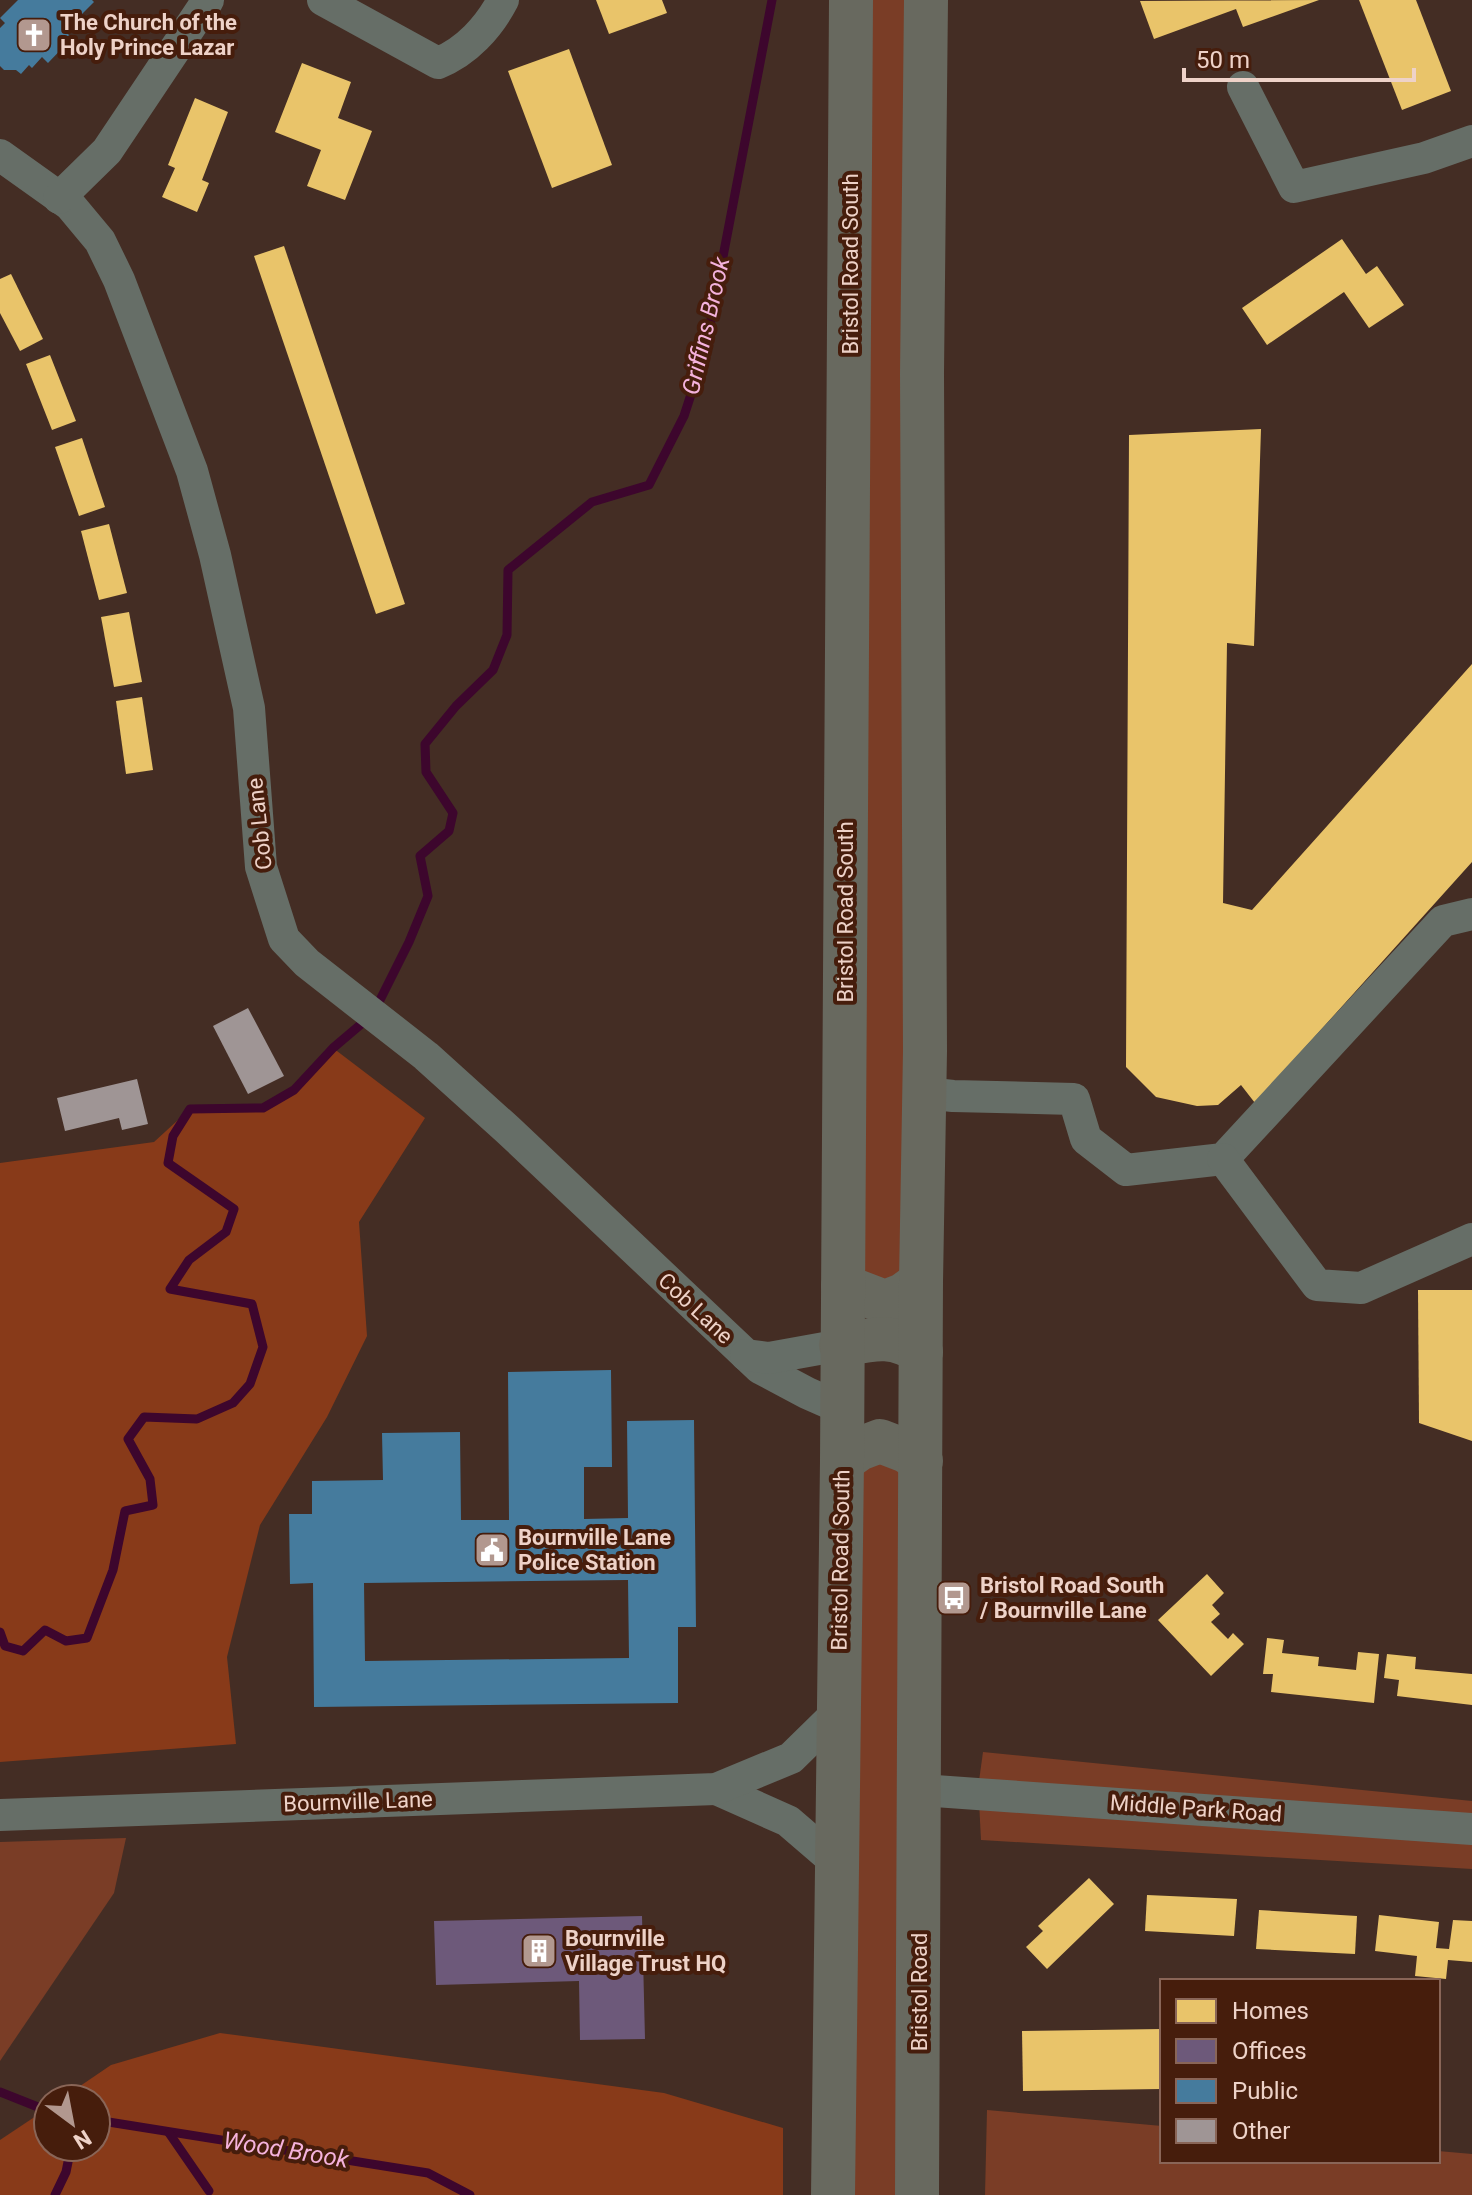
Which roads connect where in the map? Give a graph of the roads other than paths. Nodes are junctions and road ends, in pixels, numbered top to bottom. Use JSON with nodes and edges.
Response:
{"nodes":[{"id":1,"x":208,"y":0,"type":"edge"},
{"id":2,"x":323,"y":0,"type":"edge"},
{"id":3,"x":503,"y":0,"type":"edge"},
{"id":4,"x":851,"y":0,"type":"edge"},
{"id":5,"x":926,"y":0,"type":"edge"},
{"id":6,"x":1243,"y":87,"type":"dead end"},
{"id":7,"x":1472,"y":141,"type":"edge"},
{"id":8,"x":0,"y":155,"type":"edge"},
{"id":9,"x":59,"y":198,"type":"junction"},
{"id":10,"x":1472,"y":914,"type":"edge"},
{"id":11,"x":925,"y":1093,"type":"junction"},
{"id":12,"x":1223,"y":1159,"type":"junction"},
{"id":13,"x":1472,"y":1239,"type":"edge"},
{"id":14,"x":921,"y":1282,"type":"junction"},
{"id":15,"x":843,"y":1286,"type":"junction"},
{"id":16,"x":841,"y":1345,"type":"junction"},
{"id":17,"x":921,"y":1352,"type":"junction"},
{"id":18,"x":746,"y":1355,"type":"junction"},
{"id":19,"x":920,"y":1400,"type":"junction"},
{"id":20,"x":841,"y":1408,"type":"junction"},
{"id":21,"x":842,"y":1461,"type":"junction"},
{"id":22,"x":921,"y":1461,"type":"junction"},
{"id":23,"x":839,"y":1711,"type":"junction"},
{"id":24,"x":716,"y":1789,"type":"junction"},
{"id":25,"x":921,"y":1790,"type":"junction"},
{"id":26,"x":0,"y":1815,"type":"edge"},
{"id":27,"x":1472,"y":1829,"type":"edge"},
{"id":28,"x":837,"y":1844,"type":"junction"},
{"id":29,"x":833,"y":2195,"type":"edge"},
{"id":30,"x":917,"y":2195,"type":"edge"}],
"edges":[{"from":1,"to":9,"type":"street"},
{"from":2,"to":3,"type":"street"},
{"from":4,"to":15,"type":"highway","name":"Bristol Road South"},
{"from":5,"to":11,"type":"highway"},
{"from":6,"to":7,"type":"street"},
{"from":8,"to":9,"type":"street","name":"Cob Lane"},
{"from":9,"to":18,"type":"street","name":"Cob Lane"},
{"from":10,"to":12,"type":"street"},
{"from":11,"to":12,"type":"street"},
{"from":11,"to":14,"type":"highway"},
{"from":12,"to":13,"type":"street"},
{"from":14,"to":15,"type":"highway"},
{"from":14,"to":17,"type":"highway"},
{"from":15,"to":16,"type":"highway","name":"Bristol Road South"},
{"from":16,"to":17,"type":"highway"},
{"from":16,"to":18,"type":"street","name":"Cob Lane"},
{"from":16,"to":20,"type":"highway","name":"Bristol Road South"},
{"from":17,"to":19,"type":"highway"},
{"from":18,"to":20,"type":"street","name":"Cob Lane"},
{"from":19,"to":20,"type":"highway"},
{"from":19,"to":22,"type":"highway"},
{"from":20,"to":21,"type":"highway","name":"Bristol Road South"},
{"from":21,"to":22,"type":"highway"},
{"from":21,"to":23,"type":"highway","name":"Bristol Road South"},
{"from":22,"to":25,"type":"highway"},
{"from":23,"to":24,"type":"street","name":"Bournville Lane"},
{"from":23,"to":28,"type":"highway","name":"Bristol Road South"},
{"from":24,"to":26,"type":"street","name":"Bournville Lane"},
{"from":24,"to":28,"type":"street","name":"Bournville Lane"},
{"from":25,"to":27,"type":"street","name":"Middle Park Road"},
{"from":25,"to":30,"type":"highway","name":"Bristol Road"},
{"from":28,"to":29,"type":"highway"}]}
